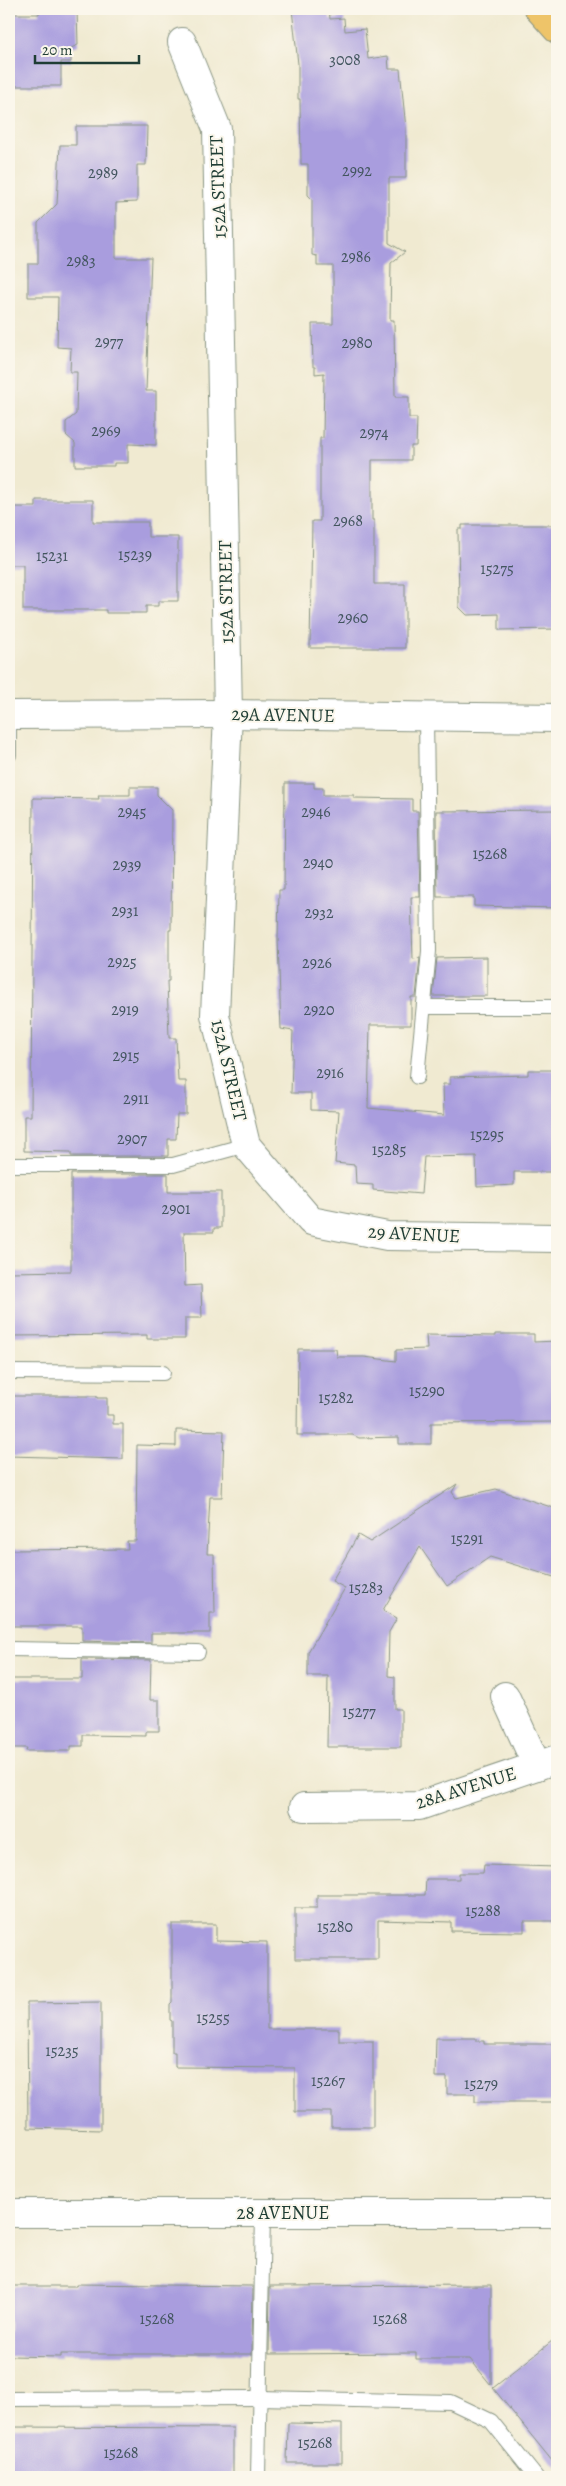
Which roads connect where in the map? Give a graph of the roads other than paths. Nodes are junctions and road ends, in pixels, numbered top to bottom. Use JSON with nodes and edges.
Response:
{"nodes":[{"id":1,"x":539,"y":9,"type":"edge"},
{"id":2,"x":557,"y":29,"type":"edge"},
{"id":3,"x":182,"y":42,"type":"dead end"},
{"id":4,"x":228,"y":714,"type":"junction"},
{"id":5,"x":9,"y":715,"type":"edge"},
{"id":6,"x":426,"y":716,"type":"junction"},
{"id":7,"x":557,"y":718,"type":"edge"},
{"id":8,"x":9,"y":755,"type":"edge"},
{"id":9,"x":424,"y":1007,"type":"junction"},
{"id":10,"x":557,"y":1007,"type":"edge"},
{"id":11,"x":417,"y":1077,"type":"dead end"},
{"id":12,"x":246,"y":1145,"type":"junction"},
{"id":13,"x":9,"y":1166,"type":"edge"},
{"id":14,"x":557,"y":1238,"type":"edge"},
{"id":15,"x":9,"y":1372,"type":"edge"},
{"id":16,"x":163,"y":1374,"type":"dead end"},
{"id":17,"x":9,"y":1648,"type":"edge"},
{"id":18,"x":198,"y":1652,"type":"dead end"},
{"id":19,"x":505,"y":1696,"type":"dead end"},
{"id":20,"x":547,"y":1763,"type":"edge"},
{"id":21,"x":304,"y":1808,"type":"dead end"},
{"id":22,"x":9,"y":2213,"type":"edge"},
{"id":23,"x":263,"y":2213,"type":"junction"},
{"id":24,"x":557,"y":2213,"type":"edge"},
{"id":25,"x":258,"y":2398,"type":"junction"},
{"id":26,"x":9,"y":2399,"type":"edge"},
{"id":27,"x":258,"y":2477,"type":"edge"},
{"id":28,"x":536,"y":2477,"type":"edge"}],
"edges":[{"from":1,"to":2,"type":"highway"},
{"from":3,"to":4,"type":"street","name":"152A STREET"},
{"from":4,"to":5,"type":"street","name":"29A AVENUE"},
{"from":4,"to":6,"type":"street","name":"29A AVENUE"},
{"from":4,"to":12,"type":"street","name":"152A STREET"},
{"from":5,"to":8,"type":"lane"},
{"from":6,"to":7,"type":"street","name":"29A AVENUE"},
{"from":6,"to":9,"type":"lane"},
{"from":9,"to":10,"type":"lane"},
{"from":9,"to":11,"type":"lane"},
{"from":12,"to":13,"type":"lane"},
{"from":12,"to":14,"type":"street","name":"29 AVENUE"},
{"from":15,"to":16,"type":"lane"},
{"from":17,"to":18,"type":"lane"},
{"from":19,"to":20,"type":"street","name":"28A AVENUE"},
{"from":20,"to":21,"type":"street","name":"28A AVENUE"},
{"from":22,"to":23,"type":"street","name":"28 AVENUE"},
{"from":23,"to":24,"type":"street","name":"28 AVENUE"},
{"from":23,"to":25,"type":"lane"},
{"from":25,"to":26,"type":"lane"},
{"from":25,"to":27,"type":"lane"},
{"from":25,"to":28,"type":"lane"}]}
